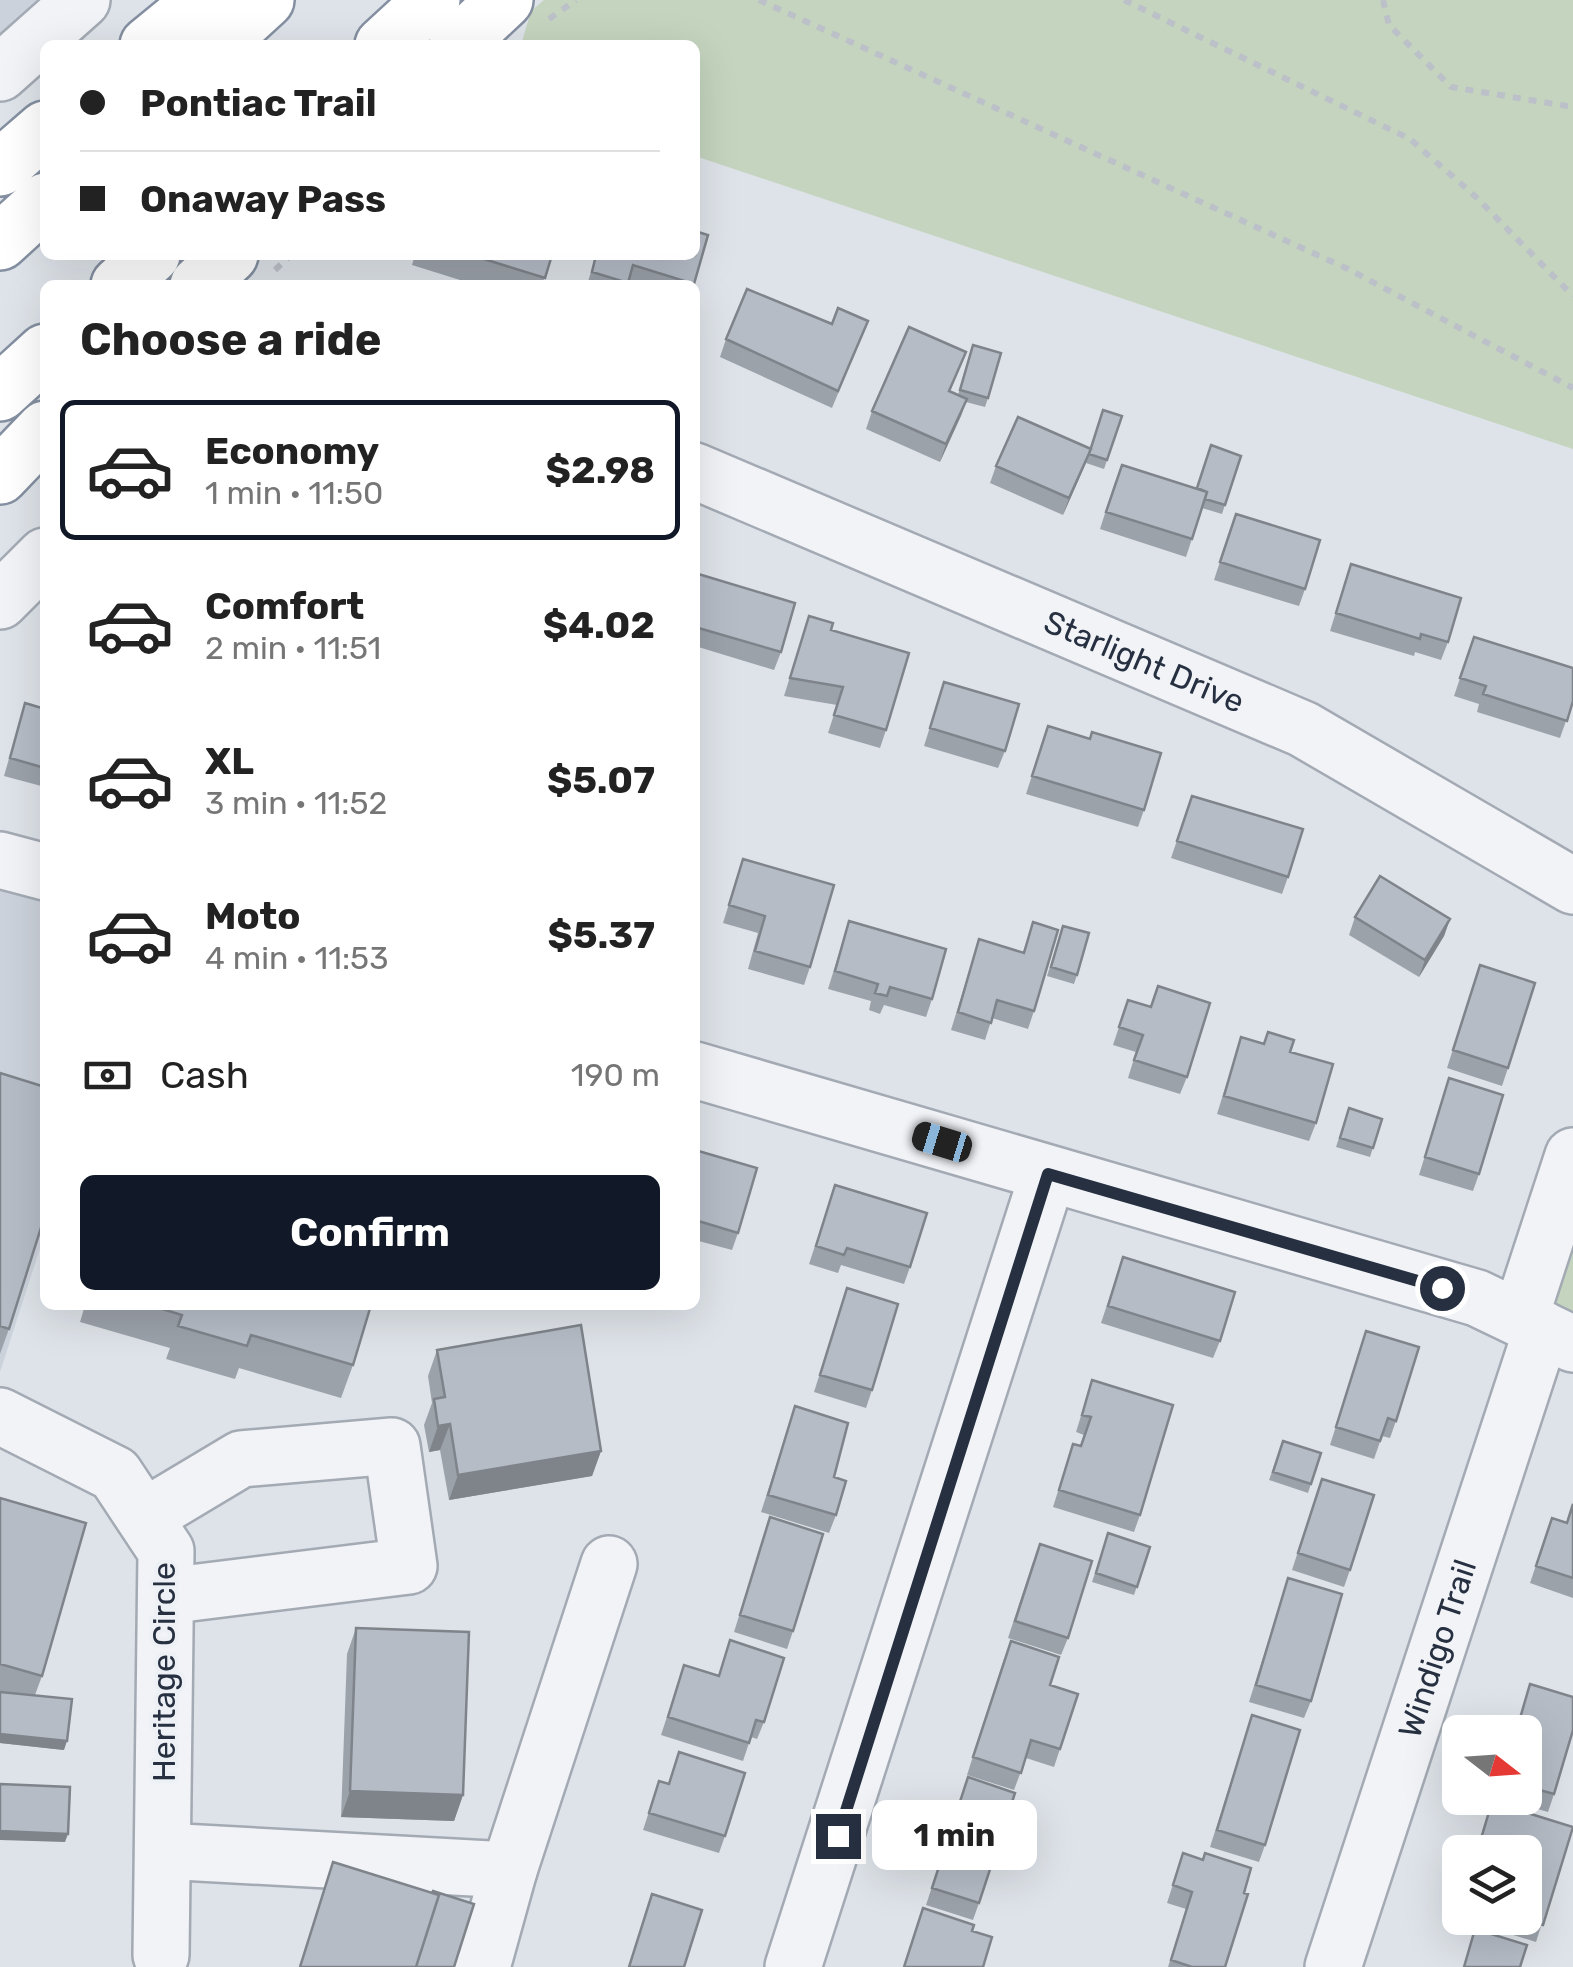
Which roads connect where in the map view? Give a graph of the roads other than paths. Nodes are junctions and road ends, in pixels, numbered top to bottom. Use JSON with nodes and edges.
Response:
{"nodes":[{"id":1,"x":203,"y":0,"type":"edge"},
{"id":2,"x":266,"y":0,"type":"edge"},
{"id":3,"x":432,"y":0,"type":"edge"},
{"id":4,"x":505,"y":0,"type":"edge"},
{"id":5,"x":58,"y":6,"type":"edge"},
{"id":6,"x":154,"y":40,"type":"edge"},
{"id":7,"x":222,"y":40,"type":"edge"},
{"id":8,"x":388,"y":40,"type":"edge"},
{"id":9,"x":461,"y":40,"type":"edge"},
{"id":10,"x":0,"y":73,"type":"edge"},
{"id":11,"x":40,"y":133,"type":"edge"},
{"id":12,"x":0,"y":168,"type":"edge"},
{"id":13,"x":40,"y":206,"type":"edge"},
{"id":14,"x":0,"y":242,"type":"edge"},
{"id":15,"x":146,"y":260,"type":"edge"},
{"id":16,"x":225,"y":260,"type":"edge"},
{"id":17,"x":124,"y":280,"type":"edge"},
{"id":18,"x":203,"y":280,"type":"edge"},
{"id":19,"x":40,"y":357,"type":"edge"},
{"id":20,"x":0,"y":394,"type":"edge"},
{"id":21,"x":40,"y":435,"type":"edge"},
{"id":22,"x":700,"y":473,"type":"edge"},
{"id":23,"x":0,"y":476,"type":"edge"},
{"id":24,"x":40,"y":561,"type":"edge"},
{"id":25,"x":0,"y":601,"type":"edge"},
{"id":26,"x":0,"y":860,"type":"edge"},
{"id":27,"x":40,"y":871,"type":"edge"},
{"id":28,"x":1573,"y":886,"type":"edge"},
{"id":29,"x":700,"y":1071,"type":"edge"},
{"id":30,"x":1573,"y":1156,"type":"edge"},
{"id":31,"x":1048,"y":1174,"type":"junction"},
{"id":32,"x":1545,"y":1330,"type":"edge"},
{"id":33,"x":0,"y":1416,"type":"edge"},
{"id":34,"x":144,"y":1517,"type":"junction"},
{"id":35,"x":609,"y":1564,"type":"dead end"},
{"id":36,"x":166,"y":1596,"type":"junction"},
{"id":37,"x":163,"y":1852,"type":"junction"},
{"id":38,"x":509,"y":1870,"type":"junction"},
{"id":39,"x":161,"y":1955,"type":"dead end"},
{"id":40,"x":482,"y":1967,"type":"edge"},
{"id":41,"x":793,"y":1967,"type":"edge"},
{"id":42,"x":1333,"y":1967,"type":"edge"}],
"edges":[{"from":1,"to":6,"type":"highway"},
{"from":2,"to":7,"type":"highway"},
{"from":3,"to":8,"type":"highway"},
{"from":4,"to":9,"type":"highway"},
{"from":5,"to":10,"type":"street"},
{"from":11,"to":12,"type":"highway"},
{"from":13,"to":14,"type":"highway"},
{"from":15,"to":17,"type":"highway"},
{"from":16,"to":18,"type":"highway"},
{"from":19,"to":20,"type":"highway"},
{"from":21,"to":23,"type":"highway"},
{"from":22,"to":28,"type":"street","name":"Starlight Drive"},
{"from":24,"to":25,"type":"street"},
{"from":26,"to":27,"type":"street"},
{"from":29,"to":31,"type":"street"},
{"from":30,"to":32,"type":"street","name":"Windigo Trail"},
{"from":31,"to":32,"type":"street"},
{"from":31,"to":41,"type":"street"},
{"from":32,"to":42,"type":"street","name":"Windigo Trail"},
{"from":33,"to":34,"type":"street","name":"Heritage Circle"},
{"from":34,"to":36,"type":"street","name":"Heritage Circle"},
{"from":34,"to":36,"type":"street"},
{"from":35,"to":38,"type":"street"},
{"from":36,"to":37,"type":"street","name":"Heritage Circle"},
{"from":37,"to":38,"type":"street"},
{"from":37,"to":39,"type":"street","name":"Heritage Circle"},
{"from":38,"to":40,"type":"street"}]}
